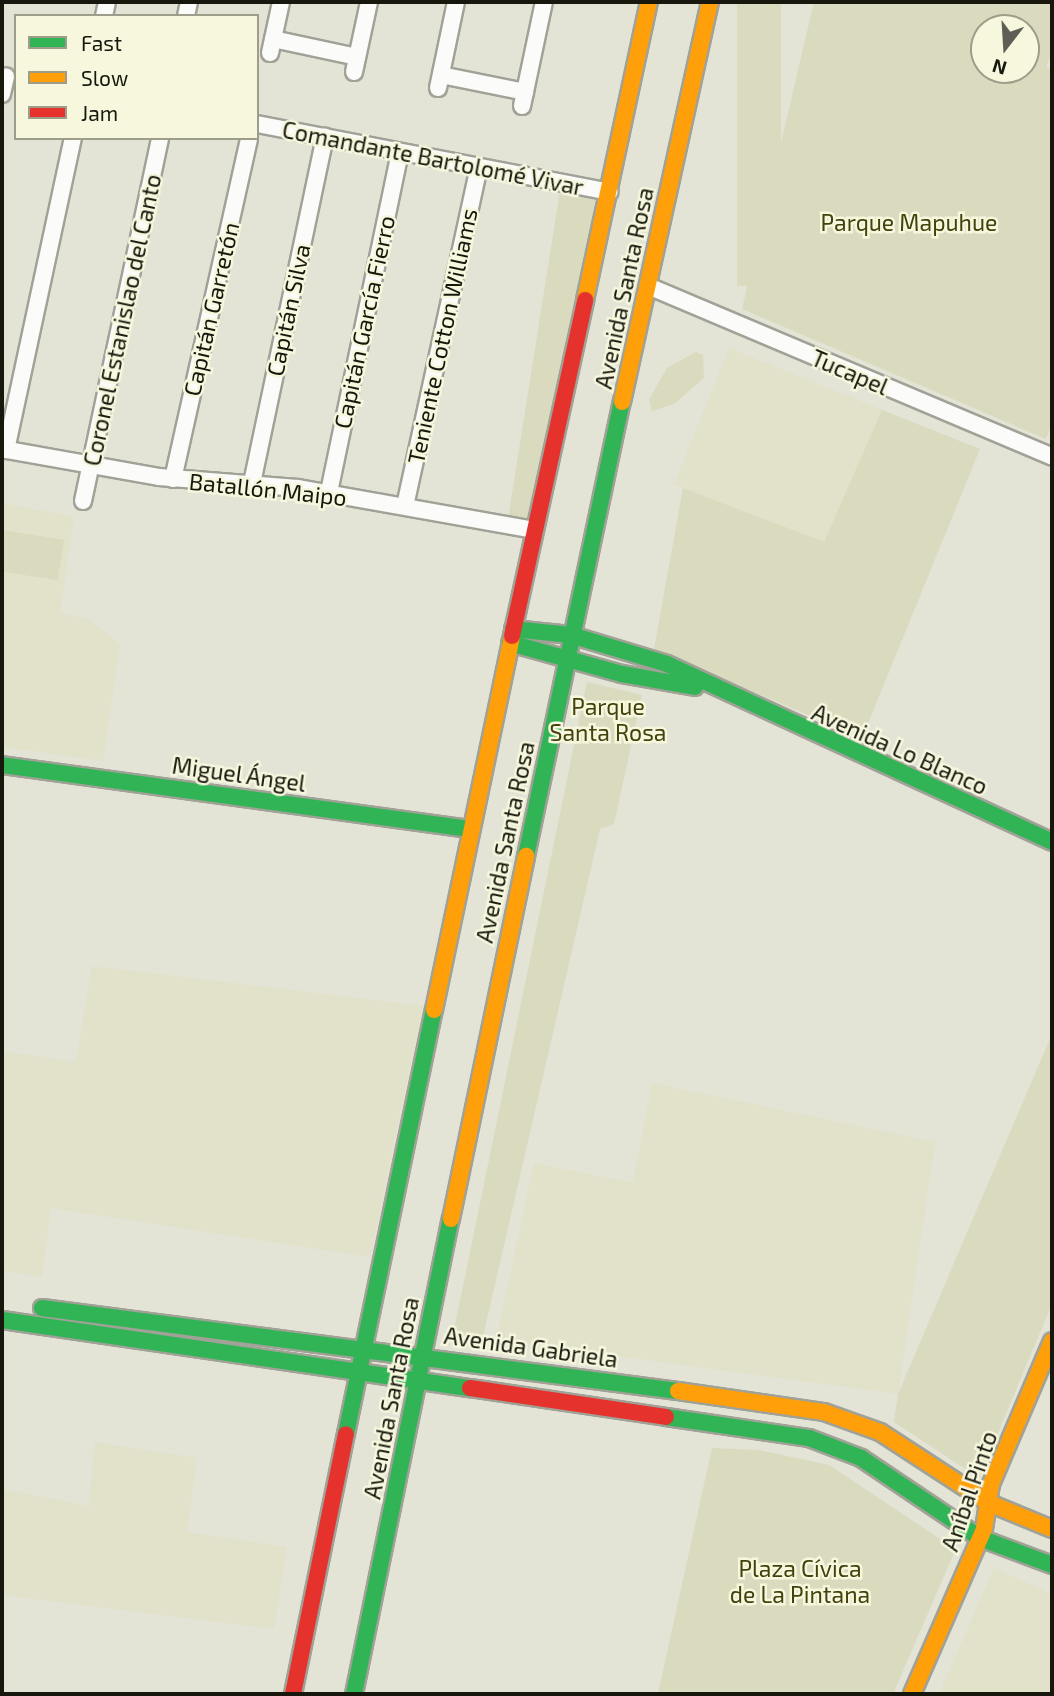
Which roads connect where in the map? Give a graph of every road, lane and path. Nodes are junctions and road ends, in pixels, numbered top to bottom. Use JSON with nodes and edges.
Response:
{"nodes":[{"id":1,"x":281,"y":2,"type":"edge"},
{"id":2,"x":369,"y":2,"type":"edge"},
{"id":3,"x":456,"y":2,"type":"edge"},
{"id":4,"x":544,"y":2,"type":"edge"},
{"id":5,"x":649,"y":2,"type":"edge"},
{"id":6,"x":710,"y":2,"type":"edge"},
{"id":7,"x":8,"y":76,"type":"edge"},
{"id":8,"x":2,"y":94,"type":"edge"},
{"id":9,"x":259,"y":124,"type":"edge"},
{"id":10,"x":325,"y":137,"type":"junction"},
{"id":11,"x":73,"y":140,"type":"edge"},
{"id":12,"x":160,"y":140,"type":"edge"},
{"id":13,"x":248,"y":140,"type":"edge"},
{"id":14,"x":400,"y":152,"type":"junction"},
{"id":15,"x":479,"y":167,"type":"junction"},
{"id":16,"x":609,"y":192,"type":"junction"},
{"id":17,"x":648,"y":286,"type":"junction"},
{"id":18,"x":4,"y":450,"type":"edge"},
{"id":19,"x":1052,"y":457,"type":"edge"},
{"id":20,"x":91,"y":465,"type":"junction"},
{"id":21,"x":173,"y":479,"type":"junction"},
{"id":22,"x":252,"y":483,"type":"junction"},
{"id":23,"x":328,"y":492,"type":"junction"},
{"id":24,"x":83,"y":501,"type":"dead end"},
{"id":25,"x":405,"y":506,"type":"junction"},
{"id":26,"x":534,"y":530,"type":"junction"},
{"id":27,"x":572,"y":635,"type":"junction"},
{"id":28,"x":512,"y":636,"type":"junction"},
{"id":29,"x":640,"y":654,"type":"junction"},
{"id":30,"x":566,"y":658,"type":"junction"},
{"id":31,"x":635,"y":676,"type":"junction"},
{"id":32,"x":729,"y":696,"type":"junction"},
{"id":33,"x":2,"y":765,"type":"edge"},
{"id":34,"x":471,"y":829,"type":"junction"},
{"id":35,"x":1052,"y":842,"type":"edge"},
{"id":36,"x":2,"y":1303,"type":"edge"},
{"id":37,"x":2,"y":1320,"type":"edge"},
{"id":38,"x":1052,"y":1341,"type":"edge"},
{"id":39,"x":362,"y":1347,"type":"junction"},
{"id":40,"x":422,"y":1355,"type":"junction"},
{"id":41,"x":358,"y":1373,"type":"junction"},
{"id":42,"x":417,"y":1384,"type":"junction"},
{"id":43,"x":989,"y":1503,"type":"junction"},
{"id":44,"x":1052,"y":1529,"type":"edge"},
{"id":45,"x":980,"y":1538,"type":"junction"},
{"id":46,"x":1023,"y":1556,"type":"junction"},
{"id":47,"x":1052,"y":1564,"type":"edge"},
{"id":48,"x":1052,"y":1574,"type":"edge"},
{"id":49,"x":293,"y":1694,"type":"edge"},
{"id":50,"x":354,"y":1694,"type":"edge"},
{"id":51,"x":912,"y":1694,"type":"edge"}],
"edges":[{"from":1,"to":2,"type":"street"},
{"from":3,"to":4,"type":"street"},
{"from":5,"to":16,"type":"main road","name":"Avenida Santa Rosa"},
{"from":6,"to":17,"type":"main road","name":"Avenida Santa Rosa"},
{"from":7,"to":8,"type":"street"},
{"from":9,"to":10,"type":"street","name":"Comandante Bartolomé Vivar"},
{"from":10,"to":14,"type":"street","name":"Comandante Bartolomé Vivar"},
{"from":10,"to":22,"type":"street","name":"Capitán Silva"},
{"from":11,"to":18,"type":"street"},
{"from":12,"to":20,"type":"street","name":"Coronel Estanislao del Canto"},
{"from":13,"to":21,"type":"street","name":"Capitán Garretón"},
{"from":14,"to":15,"type":"street","name":"Comandante Bartolomé Vivar"},
{"from":14,"to":23,"type":"street","name":"Capitán García Fierro"},
{"from":15,"to":16,"type":"street","name":"Comandante Bartolomé Vivar"},
{"from":15,"to":25,"type":"street","name":"Teniente Cotton Williams"},
{"from":16,"to":26,"type":"main road","name":"Avenida Santa Rosa"},
{"from":17,"to":19,"type":"street","name":"Tucapel"},
{"from":17,"to":27,"type":"main road","name":"Avenida Santa Rosa"},
{"from":18,"to":20,"type":"street","name":"Batallón Maipo"},
{"from":20,"to":21,"type":"street","name":"Batallón Maipo"},
{"from":20,"to":24,"type":"street","name":"Coronel Estanislao del Canto"},
{"from":21,"to":22,"type":"street","name":"Batallón Maipo"},
{"from":22,"to":23,"type":"street","name":"Batallón Maipo"},
{"from":23,"to":25,"type":"street","name":"Batallón Maipo"},
{"from":25,"to":26,"type":"street","name":"Batallón Maipo"},
{"from":26,"to":28,"type":"main road","name":"Avenida Santa Rosa"},
{"from":27,"to":28,"type":"main road","name":"Avenida Lo Blanco"},
{"from":27,"to":29,"type":"main road","name":"Avenida Lo Blanco"},
{"from":27,"to":30,"type":"main road","name":"Avenida Santa Rosa"},
{"from":28,"to":30,"type":"main road","name":"Avenida Lo Blanco"},
{"from":28,"to":34,"type":"main road","name":"Avenida Santa Rosa"},
{"from":29,"to":31,"type":"main road"},
{"from":29,"to":32,"type":"main road","name":"Avenida Lo Blanco"},
{"from":30,"to":31,"type":"main road","name":"Avenida Lo Blanco"},
{"from":30,"to":40,"type":"main road","name":"Avenida Santa Rosa"},
{"from":31,"to":32,"type":"main road","name":"Avenida Lo Blanco"},
{"from":32,"to":35,"type":"main road","name":"Avenida Lo Blanco"},
{"from":33,"to":34,"type":"main road","name":"Miguel Ángel"},
{"from":34,"to":39,"type":"main road","name":"Avenida Santa Rosa"},
{"from":36,"to":39,"type":"main road","name":"Avenida Gabriela"},
{"from":37,"to":41,"type":"main road"},
{"from":38,"to":43,"type":"main road","name":"Aníbal Pinto"},
{"from":39,"to":40,"type":"main road","name":"Avenida Gabriela"},
{"from":39,"to":41,"type":"main road","name":"Avenida Santa Rosa"},
{"from":40,"to":42,"type":"main road","name":"Avenida Santa Rosa"},
{"from":40,"to":43,"type":"main road","name":"Avenida Gabriela"},
{"from":41,"to":42,"type":"main road"},
{"from":41,"to":49,"type":"main road","name":"Avenida Santa Rosa"},
{"from":42,"to":45,"type":"main road"},
{"from":42,"to":50,"type":"main road","name":"Avenida Santa Rosa"},
{"from":43,"to":44,"type":"main road","name":"Avenida Gabriela"},
{"from":43,"to":45,"type":"main road","name":"Aníbal Pinto"},
{"from":45,"to":46,"type":"main road"},
{"from":45,"to":51,"type":"main road","name":"Aníbal Pinto"},
{"from":46,"to":47,"type":"main road"},
{"from":46,"to":48,"type":"main road"}]}
